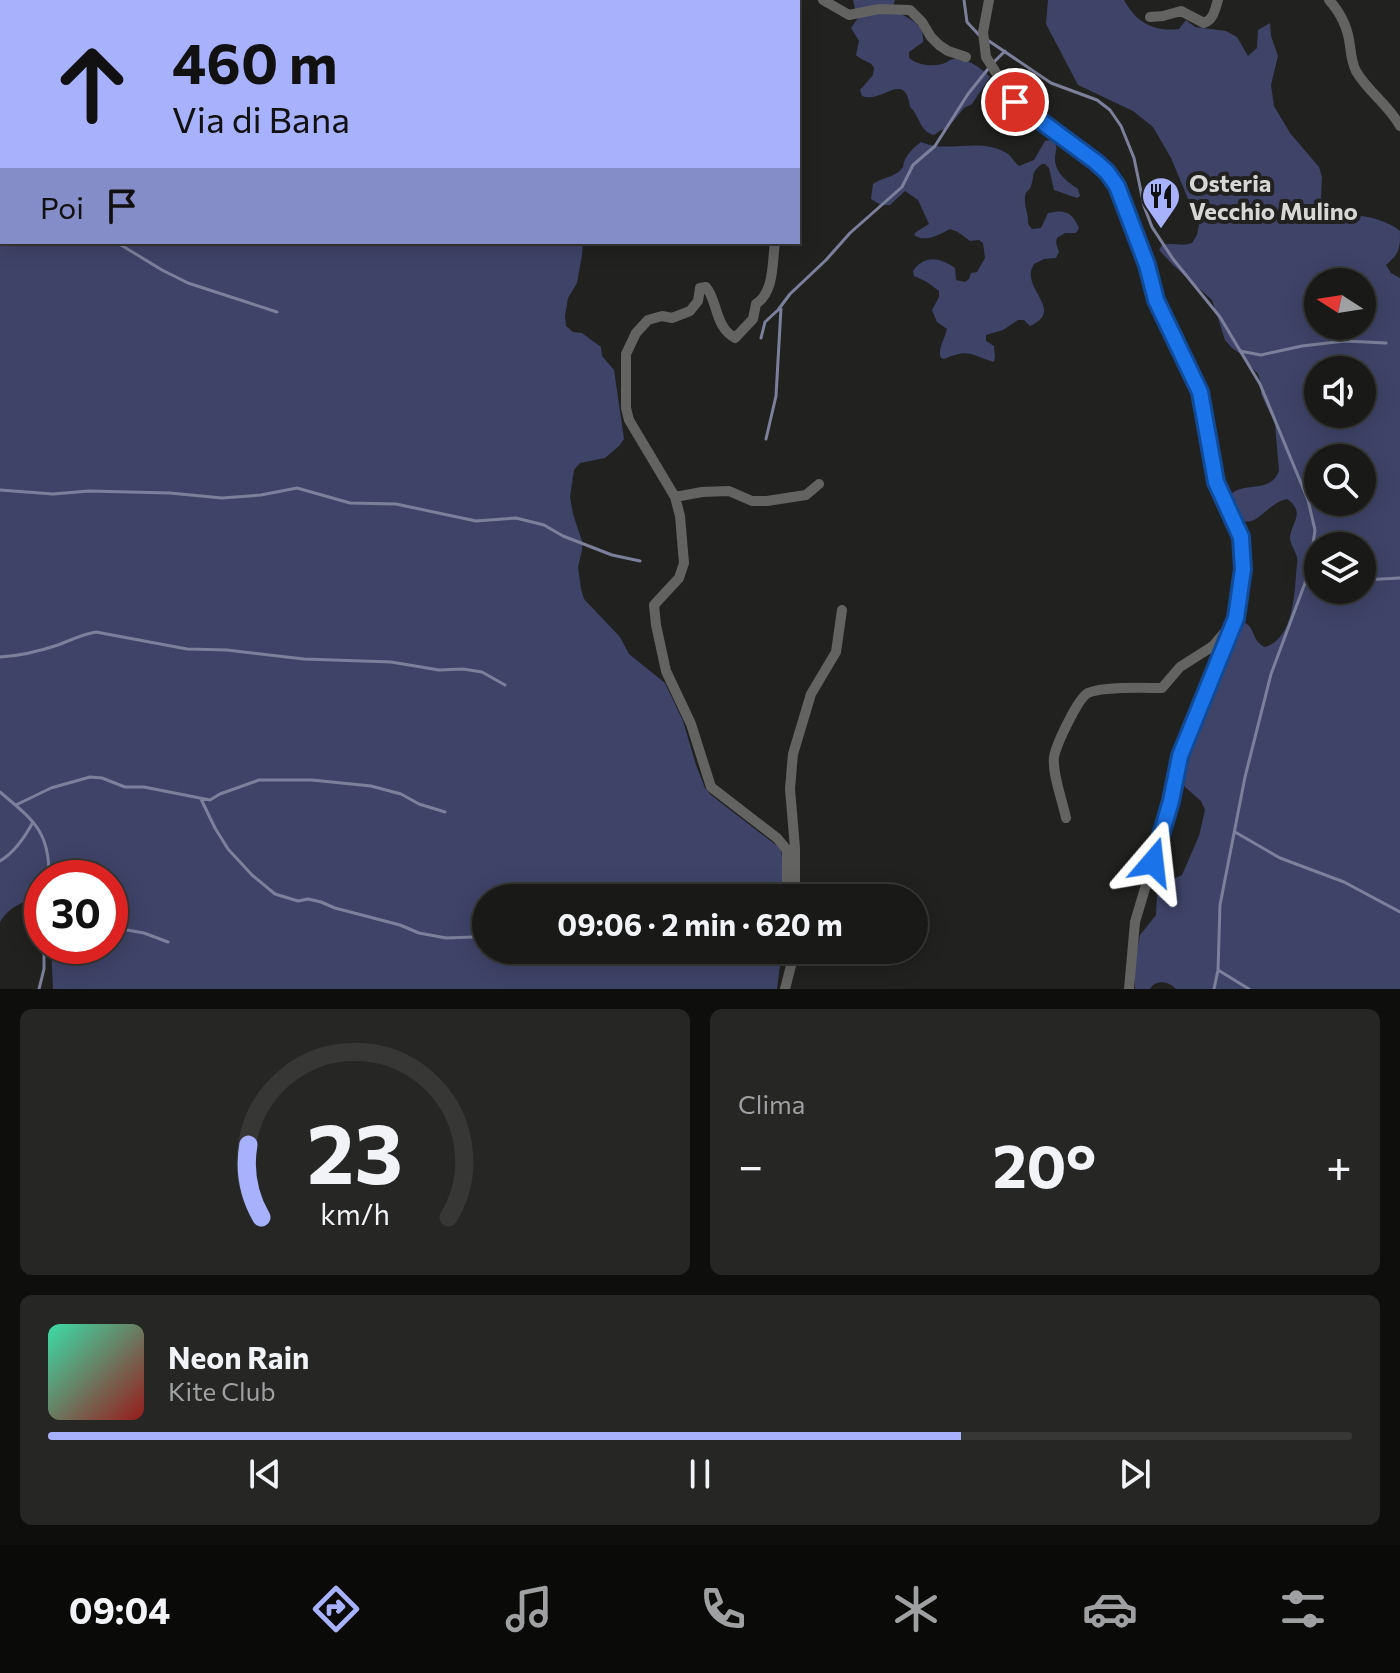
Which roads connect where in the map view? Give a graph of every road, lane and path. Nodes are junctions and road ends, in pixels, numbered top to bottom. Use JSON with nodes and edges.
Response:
{"nodes":[{"id":1,"x":823,"y":0,"type":"edge"},
{"id":2,"x":989,"y":0,"type":"edge"},
{"id":3,"x":1218,"y":0,"type":"edge"},
{"id":4,"x":1329,"y":0,"type":"edge"},
{"id":5,"x":1150,"y":17,"type":"dead end"},
{"id":6,"x":966,"y":57,"type":"dead end"},
{"id":7,"x":1400,"y":126,"type":"edge"},
{"id":8,"x":775,"y":244,"type":"edge"},
{"id":9,"x":819,"y":484,"type":"dead end"},
{"id":10,"x":675,"y":497,"type":"junction"},
{"id":11,"x":842,"y":610,"type":"dead end"},
{"id":12,"x":1236,"y":618,"type":"junction"},
{"id":13,"x":1066,"y":818,"type":"dead end"},
{"id":14,"x":787,"y":884,"type":"edge"},
{"id":15,"x":795,"y":884,"type":"edge"},
{"id":16,"x":792,"y":964,"type":"edge"},
{"id":17,"x":785,"y":989,"type":"edge"},
{"id":18,"x":1129,"y":989,"type":"edge"}],
"edges":[{"from":1,"to":6,"type":"street"},
{"from":2,"to":12,"type":"street"},
{"from":3,"to":5,"type":"street"},
{"from":4,"to":7,"type":"street"},
{"from":8,"to":10,"type":"street"},
{"from":9,"to":10,"type":"street"},
{"from":10,"to":14,"type":"street"},
{"from":11,"to":15,"type":"street"},
{"from":12,"to":13,"type":"street"},
{"from":12,"to":18,"type":"street"},
{"from":16,"to":17,"type":"street"}]}
